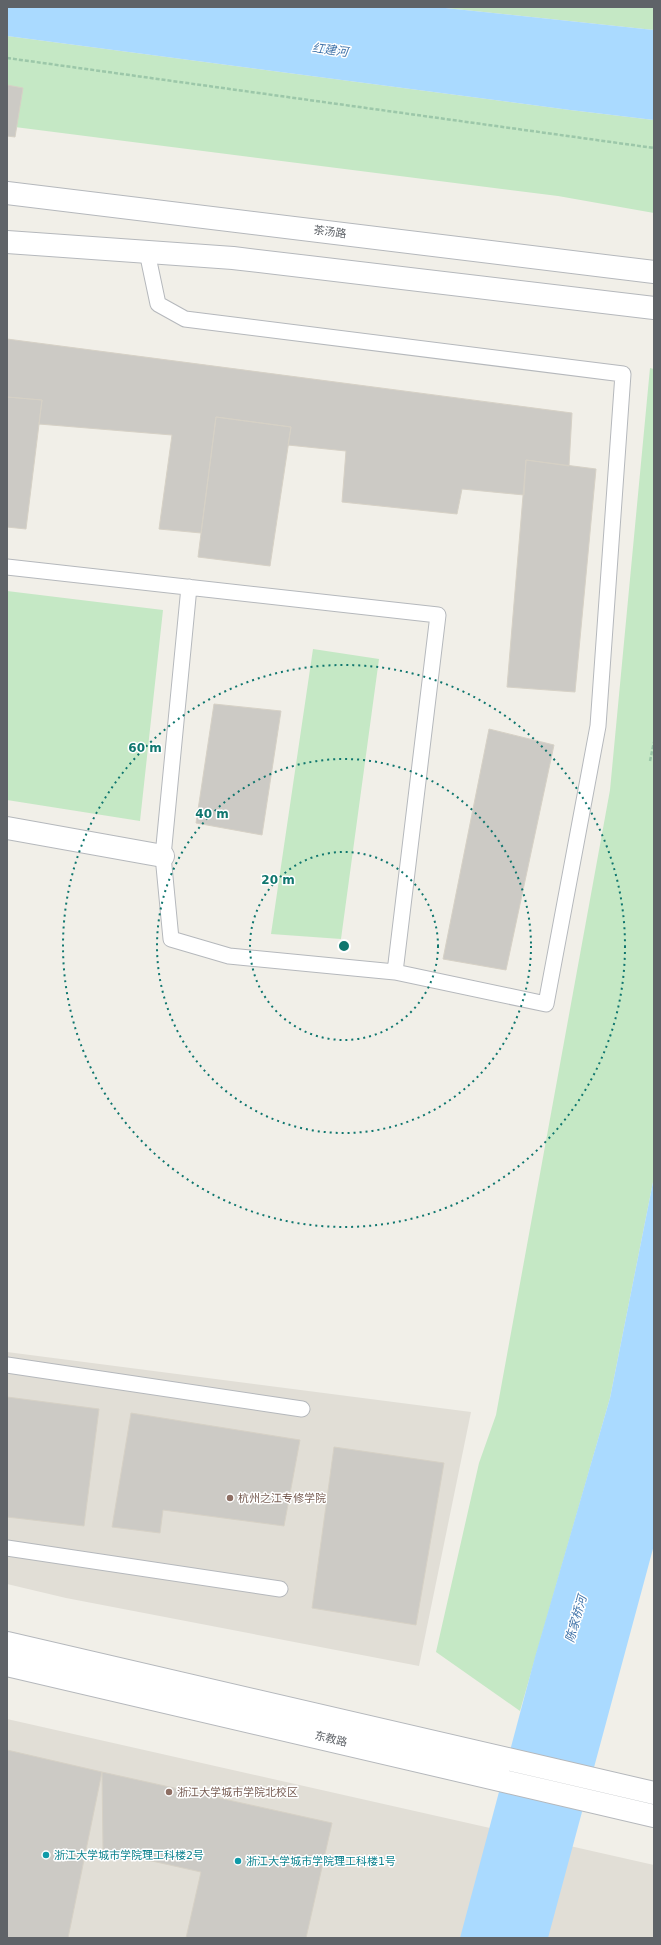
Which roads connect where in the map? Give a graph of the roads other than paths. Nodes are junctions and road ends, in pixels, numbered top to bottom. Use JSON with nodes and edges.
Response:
{"nodes":[{"id":1,"x":7,"y":193,"type":"edge"},
{"id":2,"x":7,"y":242,"type":"edge"},
{"id":3,"x":147,"y":252,"type":"junction"},
{"id":4,"x":654,"y":272,"type":"edge"},
{"id":5,"x":654,"y":308,"type":"edge"},
{"id":6,"x":7,"y":567,"type":"edge"},
{"id":7,"x":189,"y":587,"type":"junction"},
{"id":8,"x":7,"y":828,"type":"edge"},
{"id":9,"x":163,"y":856,"type":"junction"},
{"id":10,"x":395,"y":972,"type":"junction"},
{"id":11,"x":7,"y":1365,"type":"edge"},
{"id":12,"x":302,"y":1409,"type":"dead end"},
{"id":13,"x":7,"y":1548,"type":"edge"},
{"id":14,"x":280,"y":1589,"type":"dead end"},
{"id":15,"x":7,"y":1643,"type":"edge"},
{"id":16,"x":7,"y":1665,"type":"edge"},
{"id":17,"x":654,"y":1793,"type":"edge"},
{"id":18,"x":654,"y":1816,"type":"edge"}],
"edges":[{"from":1,"to":4,"type":"street","name":"茶汤路"},
{"from":2,"to":3,"type":"street"},
{"from":3,"to":5,"type":"street"},
{"from":3,"to":10,"type":"lane"},
{"from":6,"to":7,"type":"lane"},
{"from":7,"to":9,"type":"lane"},
{"from":7,"to":10,"type":"lane"},
{"from":8,"to":9,"type":"street"},
{"from":9,"to":10,"type":"lane"},
{"from":11,"to":12,"type":"lane"},
{"from":13,"to":14,"type":"lane"},
{"from":15,"to":17,"type":"street","name":"东教路"},
{"from":16,"to":18,"type":"street","name":"东教路"}]}
